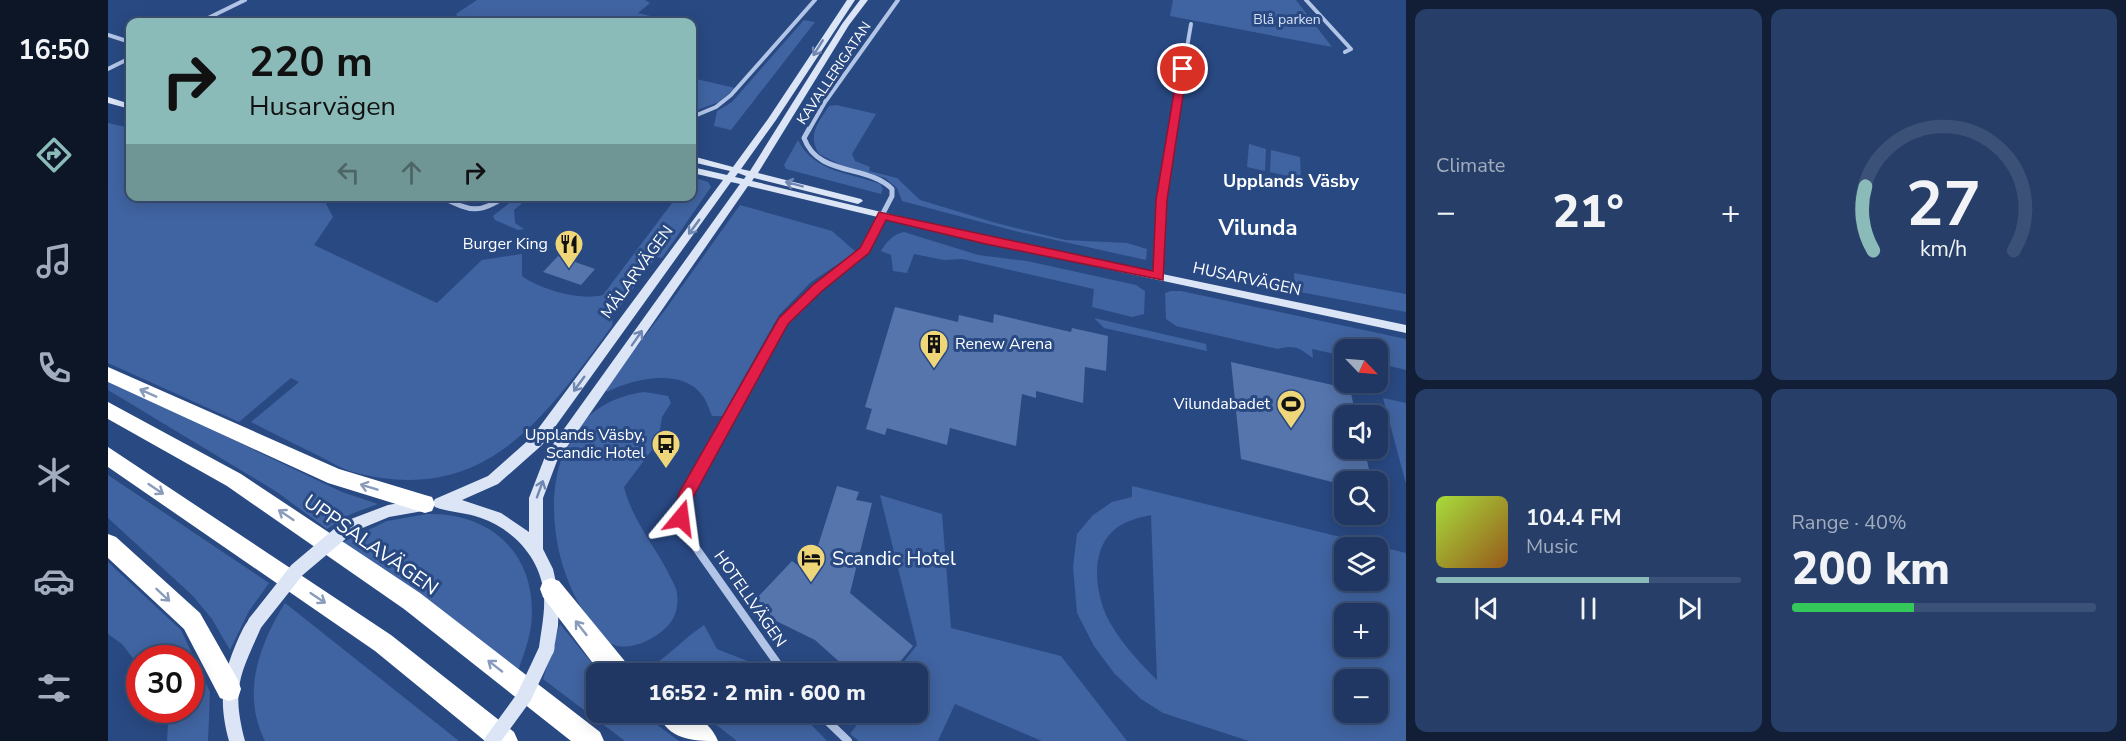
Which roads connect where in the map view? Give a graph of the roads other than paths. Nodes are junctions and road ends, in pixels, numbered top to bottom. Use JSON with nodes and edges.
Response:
{"nodes":[{"id":1,"x":245,"y":0,"type":"edge"},
{"id":2,"x":815,"y":0,"type":"edge"},
{"id":3,"x":851,"y":0,"type":"edge"},
{"id":4,"x":864,"y":0,"type":"edge"},
{"id":5,"x":898,"y":0,"type":"edge"},
{"id":6,"x":1306,"y":0,"type":"edge"},
{"id":7,"x":208,"y":18,"type":"edge"},
{"id":8,"x":1191,"y":24,"type":"dead end"},
{"id":9,"x":108,"y":35,"type":"edge"},
{"id":10,"x":126,"y":41,"type":"edge"},
{"id":11,"x":1345,"y":52,"type":"dead end"},
{"id":12,"x":126,"y":60,"type":"edge"},
{"id":13,"x":108,"y":69,"type":"edge"},
{"id":14,"x":108,"y":100,"type":"edge"},
{"id":15,"x":126,"y":106,"type":"edge"},
{"id":16,"x":696,"y":116,"type":"edge"},
{"id":17,"x":696,"y":160,"type":"edge"},
{"id":18,"x":736,"y":169,"type":"junction"},
{"id":19,"x":696,"y":171,"type":"edge"},
{"id":20,"x":750,"y":178,"type":"junction"},
{"id":21,"x":729,"y":180,"type":"junction"},
{"id":22,"x":450,"y":201,"type":"edge"},
{"id":23,"x":499,"y":201,"type":"edge"},
{"id":24,"x":885,"y":212,"type":"junction"},
{"id":25,"x":1159,"y":277,"type":"junction"},
{"id":26,"x":1406,"y":329,"type":"edge"},
{"id":27,"x":108,"y":374,"type":"edge"},
{"id":28,"x":108,"y":410,"type":"edge"},
{"id":29,"x":108,"y":456,"type":"edge"},
{"id":30,"x":433,"y":504,"type":"junction"},
{"id":31,"x":108,"y":544,"type":"edge"},
{"id":32,"x":536,"y":547,"type":"junction"},
{"id":33,"x":551,"y":589,"type":"junction"},
{"id":34,"x":610,"y":663,"type":"edge"},
{"id":35,"x":777,"y":663,"type":"edge"},
{"id":36,"x":229,"y":689,"type":"junction"},
{"id":37,"x":231,"y":721,"type":"junction"},
{"id":38,"x":683,"y":723,"type":"edge"},
{"id":39,"x":829,"y":723,"type":"edge"},
{"id":40,"x":228,"y":741,"type":"edge"},
{"id":41,"x":237,"y":741,"type":"edge"},
{"id":42,"x":492,"y":741,"type":"edge"},
{"id":43,"x":505,"y":741,"type":"edge"},
{"id":44,"x":591,"y":741,"type":"edge"},
{"id":45,"x":705,"y":741,"type":"edge"},
{"id":46,"x":848,"y":741,"type":"edge"}],
"edges":[{"from":1,"to":7,"type":"street"},
{"from":2,"to":16,"type":"street"},
{"from":3,"to":18,"type":"main road","name":"MÄLARVÄGEN","one_way":true},
{"from":4,"to":20,"type":"main road"},
{"from":5,"to":24,"type":"street","name":"KAVALLERIGATAN"},
{"from":6,"to":11,"type":"street"},
{"from":8,"to":25,"type":"street"},
{"from":9,"to":10,"type":"street"},
{"from":12,"to":13,"type":"street"},
{"from":14,"to":15,"type":"main road"},
{"from":17,"to":18,"type":"main road"},
{"from":18,"to":20,"type":"main road"},
{"from":18,"to":21,"type":"main road","name":"MÄLARVÄGEN"},
{"from":19,"to":21,"type":"main road"},
{"from":20,"to":21,"type":"main road"},
{"from":20,"to":24,"type":"main road","name":"HUSARVÄGEN"},
{"from":32,"to":20,"type":"main road","one_way":true},
{"from":21,"to":30,"type":"main road","name":"MÄLARVÄGEN","one_way":true},
{"from":22,"to":23,"type":"street"},
{"from":24,"to":25,"type":"main road","name":"HUSARVÄGEN"},
{"from":24,"to":35,"type":"street","name":"HOTELLVÄGEN"},
{"from":25,"to":26,"type":"main road","name":"HUSARVÄGEN"},
{"from":30,"to":27,"type":"highway","one_way":true},
{"from":44,"to":28,"type":"highway","name":"UPPSALAVÄGEN","one_way":true},
{"from":29,"to":43,"type":"highway","one_way":true},
{"from":30,"to":32,"type":"main road"},
{"from":30,"to":36,"type":"main road","bridge":true},
{"from":31,"to":36,"type":"highway","one_way":true},
{"from":32,"to":33,"type":"main road"},
{"from":34,"to":33,"type":"highway","one_way":true},
{"from":33,"to":42,"type":"main road","bridge":true},
{"from":36,"to":37,"type":"main road"},
{"from":37,"to":40,"type":"main road"},
{"from":37,"to":41,"type":"main road"},
{"from":38,"to":45,"type":"highway"},
{"from":39,"to":46,"type":"street"}]}
